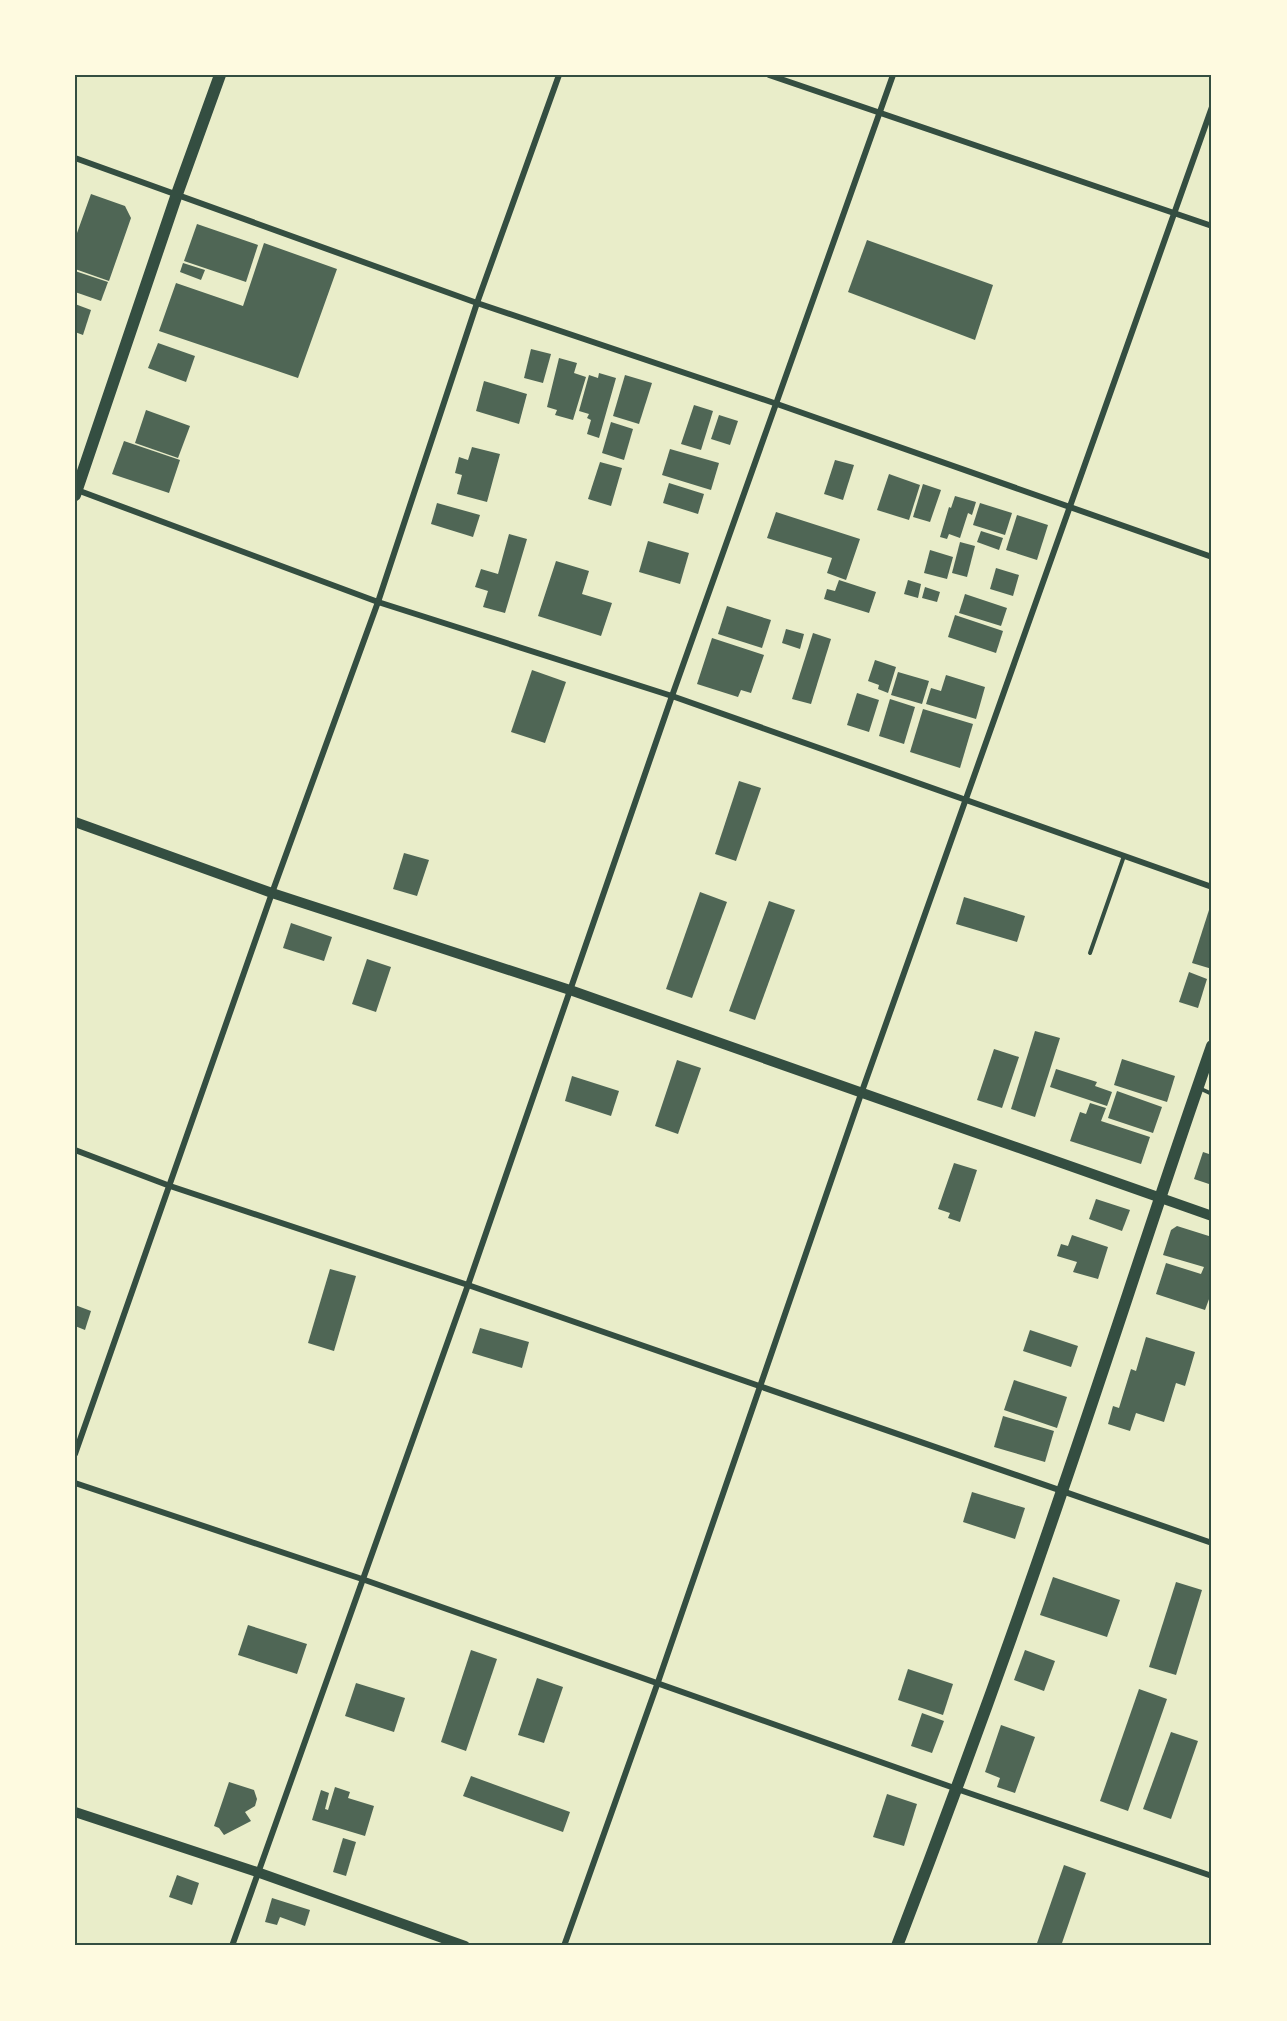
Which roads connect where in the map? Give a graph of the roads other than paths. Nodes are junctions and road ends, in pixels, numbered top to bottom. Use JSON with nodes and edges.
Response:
{"nodes":[{"id":1,"x":220,"y":75,"type":"edge"},
{"id":2,"x":559,"y":75,"type":"edge"},
{"id":3,"x":769,"y":75,"type":"edge"},
{"id":4,"x":893,"y":75,"type":"edge"},
{"id":5,"x":1212,"y":106,"type":"edge"},
{"id":6,"x":880,"y":113,"type":"junction"},
{"id":7,"x":75,"y":158,"type":"edge"},
{"id":8,"x":177,"y":194,"type":"junction"},
{"id":9,"x":1176,"y":213,"type":"junction"},
{"id":10,"x":1212,"y":226,"type":"edge"},
{"id":11,"x":477,"y":303,"type":"junction"},
{"id":12,"x":777,"y":404,"type":"junction"},
{"id":13,"x":76,"y":491,"type":"edge"},
{"id":14,"x":1069,"y":506,"type":"junction"},
{"id":15,"x":1212,"y":557,"type":"edge"},
{"id":16,"x":378,"y":603,"type":"junction"},
{"id":17,"x":672,"y":696,"type":"junction"},
{"id":18,"x":965,"y":800,"type":"junction"},
{"id":19,"x":75,"y":822,"type":"edge"},
{"id":20,"x":1124,"y":856,"type":"junction"},
{"id":21,"x":1212,"y":887,"type":"edge"},
{"id":22,"x":272,"y":893,"type":"junction"},
{"id":23,"x":1090,"y":953,"type":"dead end"},
{"id":24,"x":570,"y":990,"type":"junction"},
{"id":25,"x":1212,"y":1046,"type":"edge"},
{"id":26,"x":1197,"y":1088,"type":"junction"},
{"id":27,"x":861,"y":1094,"type":"junction"},
{"id":28,"x":1212,"y":1094,"type":"edge"},
{"id":29,"x":75,"y":1150,"type":"edge"},
{"id":30,"x":170,"y":1186,"type":"junction"},
{"id":31,"x":1159,"y":1197,"type":"junction"},
{"id":32,"x":1212,"y":1216,"type":"edge"},
{"id":33,"x":468,"y":1285,"type":"junction"},
{"id":34,"x":761,"y":1387,"type":"junction"},
{"id":35,"x":75,"y":1454,"type":"edge"},
{"id":36,"x":75,"y":1483,"type":"edge"},
{"id":37,"x":1063,"y":1490,"type":"junction"},
{"id":38,"x":1212,"y":1543,"type":"edge"},
{"id":39,"x":362,"y":1579,"type":"junction"},
{"id":40,"x":658,"y":1682,"type":"junction"},
{"id":41,"x":957,"y":1789,"type":"junction"},
{"id":42,"x":75,"y":1812,"type":"edge"},
{"id":43,"x":257,"y":1872,"type":"junction"},
{"id":44,"x":1212,"y":1876,"type":"edge"},
{"id":45,"x":232,"y":1946,"type":"edge"},
{"id":46,"x":465,"y":1946,"type":"edge"},
{"id":47,"x":564,"y":1946,"type":"edge"},
{"id":48,"x":897,"y":1946,"type":"edge"}],
"edges":[{"from":1,"to":8,"type":"main road"},
{"from":2,"to":11,"type":"street"},
{"from":3,"to":6,"type":"street"},
{"from":4,"to":6,"type":"street"},
{"from":5,"to":9,"type":"street"},
{"from":6,"to":9,"type":"street"},
{"from":6,"to":12,"type":"street"},
{"from":7,"to":8,"type":"street"},
{"from":8,"to":11,"type":"street"},
{"from":8,"to":13,"type":"main road"},
{"from":9,"to":10,"type":"street"},
{"from":9,"to":14,"type":"street"},
{"from":11,"to":12,"type":"street"},
{"from":11,"to":16,"type":"street"},
{"from":12,"to":14,"type":"street"},
{"from":12,"to":17,"type":"street"},
{"from":13,"to":16,"type":"street"},
{"from":14,"to":15,"type":"street"},
{"from":14,"to":18,"type":"street"},
{"from":16,"to":17,"type":"street"},
{"from":16,"to":22,"type":"street"},
{"from":17,"to":18,"type":"street"},
{"from":17,"to":24,"type":"street"},
{"from":18,"to":20,"type":"street"},
{"from":18,"to":27,"type":"street"},
{"from":19,"to":22,"type":"street"},
{"from":20,"to":21,"type":"street"},
{"from":20,"to":23,"type":"lane"},
{"from":22,"to":24,"type":"street"},
{"from":22,"to":30,"type":"street"},
{"from":24,"to":27,"type":"street"},
{"from":24,"to":33,"type":"street"},
{"from":25,"to":26,"type":"main road"},
{"from":26,"to":28,"type":"lane"},
{"from":26,"to":31,"type":"main road"},
{"from":27,"to":31,"type":"street"},
{"from":27,"to":34,"type":"street"},
{"from":29,"to":30,"type":"street"},
{"from":30,"to":33,"type":"street"},
{"from":30,"to":35,"type":"street"},
{"from":31,"to":32,"type":"street"},
{"from":31,"to":37,"type":"main road"},
{"from":33,"to":34,"type":"street"},
{"from":33,"to":39,"type":"street"},
{"from":34,"to":37,"type":"street"},
{"from":34,"to":40,"type":"street"},
{"from":36,"to":39,"type":"street"},
{"from":37,"to":38,"type":"street"},
{"from":37,"to":41,"type":"main road"},
{"from":39,"to":40,"type":"street"},
{"from":39,"to":43,"type":"street"},
{"from":40,"to":41,"type":"street"},
{"from":40,"to":47,"type":"street"},
{"from":41,"to":44,"type":"street"},
{"from":41,"to":48,"type":"main road"},
{"from":42,"to":43,"type":"street"},
{"from":43,"to":45,"type":"street"},
{"from":43,"to":46,"type":"street"}]}
